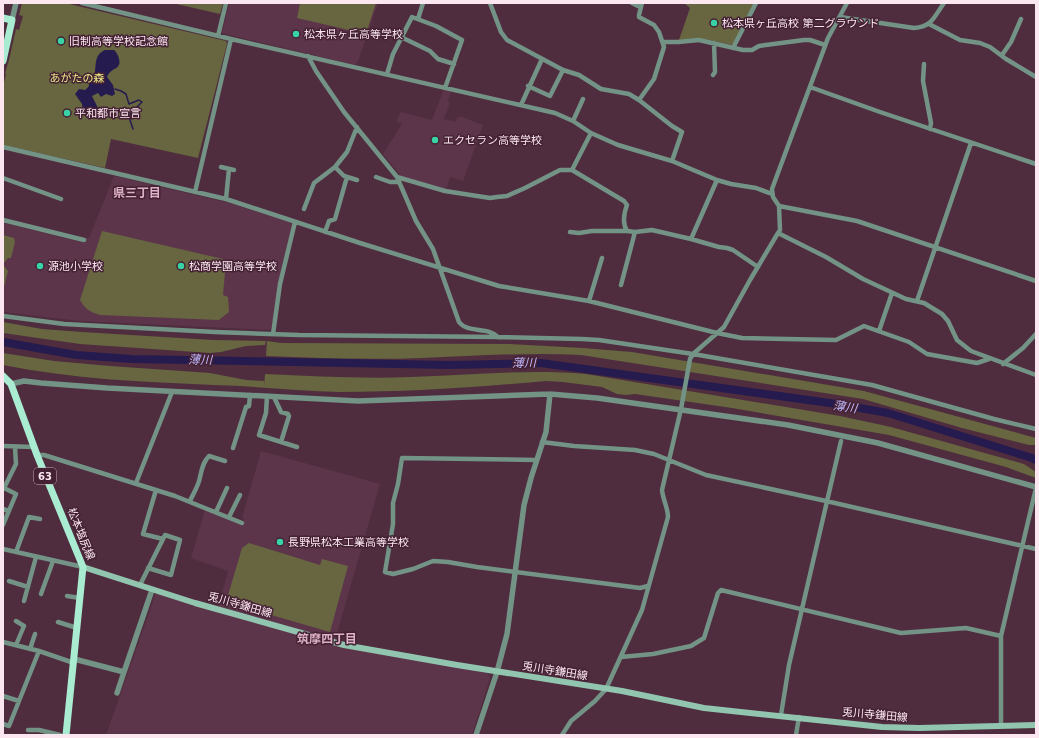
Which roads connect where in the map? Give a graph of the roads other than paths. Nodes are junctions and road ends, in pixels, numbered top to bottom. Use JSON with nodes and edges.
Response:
{"nodes":[{"id":1,"x":16,"y":3,"type":"edge"},
{"id":2,"x":82,"y":3,"type":"edge"},
{"id":3,"x":226,"y":3,"type":"edge"},
{"id":4,"x":423,"y":3,"type":"edge"},
{"id":5,"x":490,"y":3,"type":"edge"},
{"id":6,"x":632,"y":3,"type":"edge"},
{"id":7,"x":756,"y":3,"type":"edge"},
{"id":8,"x":848,"y":3,"type":"edge"},
{"id":9,"x":944,"y":3,"type":"edge"},
{"id":10,"x":641,"y":5,"type":"edge"},
{"id":11,"x":840,"y":17,"type":"junction"},
{"id":12,"x":3,"y":18,"type":"edge"},
{"id":13,"x":418,"y":19,"type":"junction"},
{"id":14,"x":1021,"y":19,"type":"dead end"},
{"id":15,"x":12,"y":20,"type":"junction"},
{"id":16,"x":929,"y":24,"type":"junction"},
{"id":17,"x":218,"y":36,"type":"junction"},
{"id":18,"x":402,"y":38,"type":"junction"},
{"id":19,"x":232,"y":39,"type":"junction"},
{"id":20,"x":663,"y":42,"type":"junction"},
{"id":21,"x":714,"y":43,"type":"junction"},
{"id":22,"x":825,"y":45,"type":"junction"},
{"id":23,"x":733,"y":48,"type":"junction"},
{"id":24,"x":1002,"y":55,"type":"junction"},
{"id":25,"x":308,"y":56,"type":"junction"},
{"id":26,"x":542,"y":59,"type":"junction"},
{"id":27,"x":3,"y":61,"type":"edge"},
{"id":28,"x":454,"y":64,"type":"junction"},
{"id":29,"x":924,"y":64,"type":"dead end"},
{"id":30,"x":563,"y":70,"type":"junction"},
{"id":31,"x":386,"y":74,"type":"junction"},
{"id":32,"x":713,"y":75,"type":"dead end"},
{"id":33,"x":1036,"y":77,"type":"edge"},
{"id":34,"x":528,"y":86,"type":"junction"},
{"id":35,"x":810,"y":87,"type":"junction"},
{"id":36,"x":445,"y":88,"type":"junction"},
{"id":37,"x":583,"y":99,"type":"dead end"},
{"id":38,"x":639,"y":100,"type":"junction"},
{"id":39,"x":521,"y":105,"type":"junction"},
{"id":40,"x":573,"y":121,"type":"junction"},
{"id":41,"x":358,"y":127,"type":"junction"},
{"id":42,"x":930,"y":129,"type":"junction"},
{"id":43,"x":591,"y":133,"type":"junction"},
{"id":44,"x":971,"y":143,"type":"junction"},
{"id":45,"x":3,"y":147,"type":"edge"},
{"id":46,"x":672,"y":161,"type":"junction"},
{"id":47,"x":1036,"y":164,"type":"edge"},
{"id":48,"x":221,"y":167,"type":"dead end"},
{"id":49,"x":335,"y":167,"type":"junction"},
{"id":50,"x":572,"y":170,"type":"junction"},
{"id":51,"x":347,"y":177,"type":"junction"},
{"id":52,"x":376,"y":177,"type":"dead end"},
{"id":53,"x":397,"y":177,"type":"junction"},
{"id":54,"x":3,"y":178,"type":"edge"},
{"id":55,"x":357,"y":180,"type":"dead end"},
{"id":56,"x":717,"y":180,"type":"junction"},
{"id":57,"x":399,"y":182,"type":"junction"},
{"id":58,"x":195,"y":192,"type":"junction"},
{"id":59,"x":772,"y":194,"type":"junction"},
{"id":60,"x":61,"y":199,"type":"dead end"},
{"id":61,"x":226,"y":199,"type":"junction"},
{"id":62,"x":779,"y":206,"type":"junction"},
{"id":63,"x":304,"y":209,"type":"dead end"},
{"id":64,"x":3,"y":220,"type":"edge"},
{"id":65,"x":296,"y":222,"type":"junction"},
{"id":66,"x":626,"y":231,"type":"junction"},
{"id":67,"x":325,"y":232,"type":"junction"},
{"id":68,"x":570,"y":232,"type":"dead end"},
{"id":69,"x":635,"y":232,"type":"junction"},
{"id":70,"x":778,"y":233,"type":"junction"},
{"id":71,"x":691,"y":239,"type":"junction"},
{"id":72,"x":84,"y":240,"type":"dead end"},
{"id":73,"x":935,"y":248,"type":"junction"},
{"id":74,"x":602,"y":258,"type":"dead end"},
{"id":75,"x":758,"y":267,"type":"junction"},
{"id":76,"x":441,"y":269,"type":"junction"},
{"id":77,"x":1036,"y":281,"type":"edge"},
{"id":78,"x":621,"y":285,"type":"dead end"},
{"id":79,"x":892,"y":293,"type":"junction"},
{"id":80,"x":589,"y":301,"type":"junction"},
{"id":81,"x":917,"y":301,"type":"junction"},
{"id":82,"x":3,"y":316,"type":"edge"},
{"id":83,"x":879,"y":331,"type":"junction"},
{"id":84,"x":273,"y":334,"type":"junction"},
{"id":85,"x":717,"y":334,"type":"junction"},
{"id":86,"x":1036,"y":334,"type":"edge"},
{"id":87,"x":498,"y":337,"type":"junction"},
{"id":88,"x":691,"y":357,"type":"junction"},
{"id":89,"x":989,"y":359,"type":"junction"},
{"id":90,"x":1003,"y":364,"type":"junction"},
{"id":91,"x":1036,"y":375,"type":"edge"},
{"id":92,"x":3,"y":376,"type":"edge"},
{"id":93,"x":11,"y":384,"type":"junction"},
{"id":94,"x":172,"y":392,"type":"junction"},
{"id":95,"x":550,"y":394,"type":"junction"},
{"id":96,"x":250,"y":395,"type":"junction"},
{"id":97,"x":267,"y":396,"type":"junction"},
{"id":98,"x":274,"y":396,"type":"junction"},
{"id":99,"x":681,"y":407,"type":"junction"},
{"id":100,"x":1036,"y":429,"type":"edge"},
{"id":101,"x":838,"y":435,"type":"junction"},
{"id":102,"x":846,"y":436,"type":"junction"},
{"id":103,"x":841,"y":441,"type":"junction"},
{"id":104,"x":281,"y":442,"type":"junction"},
{"id":105,"x":542,"y":442,"type":"junction"},
{"id":106,"x":3,"y":446,"type":"edge"},
{"id":107,"x":15,"y":447,"type":"junction"},
{"id":108,"x":34,"y":447,"type":"junction"},
{"id":109,"x":297,"y":447,"type":"dead end"},
{"id":110,"x":233,"y":448,"type":"dead end"},
{"id":111,"x":37,"y":455,"type":"junction"},
{"id":112,"x":536,"y":460,"type":"junction"},
{"id":113,"x":669,"y":460,"type":"junction"},
{"id":114,"x":225,"y":461,"type":"dead end"},
{"id":115,"x":136,"y":484,"type":"junction"},
{"id":116,"x":3,"y":488,"type":"edge"},
{"id":117,"x":227,"y":488,"type":"dead end"},
{"id":118,"x":1036,"y":488,"type":"edge"},
{"id":119,"x":156,"y":490,"type":"junction"},
{"id":120,"x":240,"y":495,"type":"dead end"},
{"id":121,"x":190,"y":501,"type":"junction"},
{"id":122,"x":826,"y":501,"type":"junction"},
{"id":123,"x":3,"y":509,"type":"edge"},
{"id":124,"x":9,"y":511,"type":"junction"},
{"id":125,"x":216,"y":512,"type":"junction"},
{"id":126,"x":229,"y":518,"type":"junction"},
{"id":127,"x":40,"y":519,"type":"dead end"},
{"id":128,"x":242,"y":523,"type":"dead end"},
{"id":129,"x":3,"y":525,"type":"edge"},
{"id":130,"x":163,"y":539,"type":"junction"},
{"id":131,"x":1023,"y":546,"type":"junction"},
{"id":132,"x":3,"y":549,"type":"edge"},
{"id":133,"x":1036,"y":549,"type":"edge"},
{"id":134,"x":16,"y":552,"type":"junction"},
{"id":135,"x":36,"y":557,"type":"junction"},
{"id":136,"x":53,"y":561,"type":"junction"},
{"id":137,"x":83,"y":567,"type":"junction"},
{"id":138,"x":148,"y":568,"type":"junction"},
{"id":139,"x":516,"y":572,"type":"junction"},
{"id":140,"x":12,"y":580,"type":"dead end"},
{"id":141,"x":140,"y":585,"type":"junction"},
{"id":142,"x":648,"y":586,"type":"junction"},
{"id":143,"x":28,"y":587,"type":"junction"},
{"id":144,"x":152,"y":590,"type":"junction"},
{"id":145,"x":44,"y":592,"type":"dead end"},
{"id":146,"x":67,"y":596,"type":"dead end"},
{"id":147,"x":80,"y":598,"type":"junction"},
{"id":148,"x":24,"y":601,"type":"dead end"},
{"id":149,"x":803,"y":610,"type":"junction"},
{"id":150,"x":16,"y":620,"type":"dead end"},
{"id":151,"x":58,"y":622,"type":"dead end"},
{"id":152,"x":77,"y":628,"type":"junction"},
{"id":153,"x":35,"y":634,"type":"dead end"},
{"id":154,"x":1001,"y":636,"type":"junction"},
{"id":155,"x":3,"y":642,"type":"edge"},
{"id":156,"x":16,"y":645,"type":"junction"},
{"id":157,"x":30,"y":649,"type":"junction"},
{"id":158,"x":39,"y":651,"type":"junction"},
{"id":159,"x":620,"y":657,"type":"junction"},
{"id":160,"x":74,"y":661,"type":"junction"},
{"id":161,"x":124,"y":672,"type":"junction"},
{"id":162,"x":497,"y":672,"type":"junction"},
{"id":163,"x":606,"y":689,"type":"junction"},
{"id":164,"x":117,"y":694,"type":"dead end"},
{"id":165,"x":3,"y":696,"type":"edge"},
{"id":166,"x":19,"y":701,"type":"junction"},
{"id":167,"x":781,"y":715,"type":"junction"},
{"id":168,"x":799,"y":717,"type":"junction"},
{"id":169,"x":3,"y":724,"type":"edge"},
{"id":170,"x":1001,"y":725,"type":"junction"},
{"id":171,"x":1036,"y":725,"type":"edge"},
{"id":172,"x":28,"y":730,"type":"dead end"},
{"id":173,"x":60,"y":735,"type":"edge"},
{"id":174,"x":66,"y":735,"type":"edge"},
{"id":175,"x":476,"y":735,"type":"edge"},
{"id":176,"x":562,"y":735,"type":"edge"},
{"id":177,"x":796,"y":735,"type":"edge"}],
"edges":[{"from":1,"to":15,"type":"street"},
{"from":2,"to":17,"type":"street"},
{"from":3,"to":17,"type":"street"},
{"from":4,"to":13,"type":"street"},
{"from":5,"to":26,"type":"street"},
{"from":6,"to":10,"type":"street"},
{"from":7,"to":23,"type":"street"},
{"from":8,"to":11,"type":"street"},
{"from":9,"to":16,"type":"street"},
{"from":10,"to":20,"type":"street"},
{"from":11,"to":16,"type":"street"},
{"from":11,"to":22,"type":"street"},
{"from":12,"to":15,"type":"main road"},
{"from":13,"to":18,"type":"street"},
{"from":13,"to":28,"type":"street"},
{"from":14,"to":24,"type":"street"},
{"from":15,"to":27,"type":"main road"},
{"from":16,"to":24,"type":"street"},
{"from":17,"to":19,"type":"street"},
{"from":18,"to":28,"type":"street"},
{"from":18,"to":31,"type":"street"},
{"from":19,"to":25,"type":"street"},
{"from":19,"to":58,"type":"street"},
{"from":20,"to":21,"type":"street"},
{"from":20,"to":38,"type":"street"},
{"from":21,"to":23,"type":"street"},
{"from":21,"to":32,"type":"street"},
{"from":22,"to":23,"type":"street"},
{"from":22,"to":35,"type":"street"},
{"from":24,"to":33,"type":"street"},
{"from":25,"to":31,"type":"street"},
{"from":25,"to":41,"type":"street"},
{"from":26,"to":30,"type":"street"},
{"from":26,"to":34,"type":"street"},
{"from":28,"to":36,"type":"street"},
{"from":29,"to":42,"type":"street"},
{"from":30,"to":34,"type":"street"},
{"from":30,"to":38,"type":"street"},
{"from":31,"to":36,"type":"street"},
{"from":34,"to":39,"type":"street"},
{"from":35,"to":42,"type":"street"},
{"from":35,"to":59,"type":"street"},
{"from":36,"to":39,"type":"street"},
{"from":37,"to":40,"type":"street"},
{"from":38,"to":46,"type":"street"},
{"from":39,"to":40,"type":"street"},
{"from":40,"to":43,"type":"street"},
{"from":41,"to":49,"type":"street"},
{"from":41,"to":53,"type":"street"},
{"from":42,"to":44,"type":"street"},
{"from":43,"to":46,"type":"street"},
{"from":43,"to":50,"type":"street"},
{"from":44,"to":47,"type":"street"},
{"from":44,"to":73,"type":"street"},
{"from":45,"to":58,"type":"street"},
{"from":46,"to":56,"type":"street"},
{"from":48,"to":61,"type":"street"},
{"from":49,"to":51,"type":"street"},
{"from":49,"to":63,"type":"street"},
{"from":50,"to":53,"type":"street"},
{"from":50,"to":66,"type":"street"},
{"from":51,"to":55,"type":"street"},
{"from":51,"to":67,"type":"street"},
{"from":52,"to":57,"type":"street"},
{"from":53,"to":57,"type":"street"},
{"from":54,"to":60,"type":"street"},
{"from":56,"to":59,"type":"street"},
{"from":56,"to":71,"type":"street"},
{"from":57,"to":76,"type":"street"},
{"from":58,"to":61,"type":"street"},
{"from":59,"to":62,"type":"street"},
{"from":61,"to":65,"type":"street"},
{"from":62,"to":70,"type":"street"},
{"from":62,"to":73,"type":"street"},
{"from":64,"to":72,"type":"street"},
{"from":65,"to":67,"type":"street"},
{"from":65,"to":84,"type":"street"},
{"from":66,"to":68,"type":"street"},
{"from":66,"to":69,"type":"street"},
{"from":67,"to":76,"type":"street"},
{"from":69,"to":71,"type":"street"},
{"from":69,"to":78,"type":"street"},
{"from":70,"to":75,"type":"street"},
{"from":70,"to":79,"type":"street"},
{"from":71,"to":75,"type":"street"},
{"from":73,"to":77,"type":"street"},
{"from":73,"to":81,"type":"street"},
{"from":74,"to":80,"type":"street"},
{"from":75,"to":85,"type":"street"},
{"from":76,"to":80,"type":"street"},
{"from":76,"to":87,"type":"street"},
{"from":79,"to":81,"type":"street"},
{"from":79,"to":83,"type":"street"},
{"from":80,"to":85,"type":"street"},
{"from":81,"to":89,"type":"street"},
{"from":82,"to":84,"type":"street"},
{"from":83,"to":85,"type":"street"},
{"from":83,"to":89,"type":"street"},
{"from":84,"to":87,"type":"street"},
{"from":85,"to":88,"type":"street"},
{"from":86,"to":90,"type":"street"},
{"from":87,"to":88,"type":"street"},
{"from":88,"to":99,"type":"street"},
{"from":88,"to":100,"type":"street"},
{"from":89,"to":90,"type":"street"},
{"from":90,"to":91,"type":"street"},
{"from":92,"to":93,"type":"main road","name":"松本塩尻線","number":"63"},
{"from":93,"to":94,"type":"street"},
{"from":93,"to":108,"type":"main road","name":"松本塩尻線","number":"63"},
{"from":94,"to":96,"type":"street"},
{"from":94,"to":115,"type":"street"},
{"from":95,"to":98,"type":"street"},
{"from":95,"to":99,"type":"street"},
{"from":95,"to":105,"type":"street"},
{"from":96,"to":97,"type":"street"},
{"from":96,"to":110,"type":"street"},
{"from":97,"to":98,"type":"street"},
{"from":97,"to":104,"type":"street"},
{"from":98,"to":104,"type":"street"},
{"from":99,"to":101,"type":"street"},
{"from":99,"to":113,"type":"street"},
{"from":101,"to":102,"type":"street"},
{"from":101,"to":103,"type":"street"},
{"from":102,"to":103,"type":"street"},
{"from":102,"to":118,"type":"street"},
{"from":103,"to":122,"type":"street"},
{"from":104,"to":109,"type":"street"},
{"from":105,"to":112,"type":"street"},
{"from":105,"to":113,"type":"street"},
{"from":106,"to":107,"type":"street"},
{"from":107,"to":108,"type":"street"},
{"from":107,"to":116,"type":"street"},
{"from":108,"to":111,"type":"main road","name":"松本塩尻線","number":"63"},
{"from":111,"to":115,"type":"street"},
{"from":111,"to":137,"type":"main road","name":"松本塩尻線","number":"63"},
{"from":112,"to":139,"type":"street"},
{"from":112,"to":139,"type":"street"},
{"from":113,"to":122,"type":"street"},
{"from":113,"to":142,"type":"street"},
{"from":114,"to":121,"type":"street"},
{"from":115,"to":119,"type":"street"},
{"from":116,"to":124,"type":"street"},
{"from":117,"to":125,"type":"street"},
{"from":118,"to":131,"type":"street"},
{"from":119,"to":121,"type":"street"},
{"from":119,"to":130,"type":"street"},
{"from":120,"to":126,"type":"street"},
{"from":121,"to":125,"type":"street"},
{"from":122,"to":131,"type":"street"},
{"from":122,"to":149,"type":"street"},
{"from":123,"to":124,"type":"street"},
{"from":124,"to":129,"type":"street"},
{"from":125,"to":126,"type":"street"},
{"from":126,"to":128,"type":"street"},
{"from":127,"to":134,"type":"street"},
{"from":130,"to":138,"type":"street"},
{"from":130,"to":138,"type":"street"},
{"from":131,"to":133,"type":"street"},
{"from":131,"to":154,"type":"street"},
{"from":132,"to":134,"type":"street"},
{"from":134,"to":135,"type":"street"},
{"from":135,"to":136,"type":"street"},
{"from":135,"to":143,"type":"street"},
{"from":136,"to":137,"type":"street"},
{"from":136,"to":145,"type":"street"},
{"from":137,"to":141,"type":"main road","name":"兎川寺鎌田線"},
{"from":137,"to":147,"type":"main road","name":"松本塩尻線","number":"63"},
{"from":138,"to":141,"type":"street"},
{"from":139,"to":142,"type":"street"},
{"from":139,"to":162,"type":"street"},
{"from":140,"to":143,"type":"street"},
{"from":141,"to":144,"type":"main road","name":"兎川寺鎌田線"},
{"from":142,"to":159,"type":"street"},
{"from":143,"to":148,"type":"street"},
{"from":144,"to":161,"type":"street"},
{"from":144,"to":162,"type":"main road","name":"兎川寺鎌田線"},
{"from":146,"to":147,"type":"street"},
{"from":147,"to":152,"type":"main road","name":"松本塩尻線","number":"63"},
{"from":149,"to":154,"type":"street"},
{"from":149,"to":159,"type":"street"},
{"from":149,"to":167,"type":"street"},
{"from":150,"to":156,"type":"street"},
{"from":151,"to":152,"type":"street"},
{"from":152,"to":160,"type":"main road","name":"松本塩尻線","number":"63"},
{"from":153,"to":157,"type":"street"},
{"from":154,"to":170,"type":"street"},
{"from":155,"to":156,"type":"street"},
{"from":156,"to":157,"type":"street"},
{"from":157,"to":158,"type":"street"},
{"from":158,"to":160,"type":"street"},
{"from":158,"to":166,"type":"street"},
{"from":159,"to":163,"type":"street"},
{"from":160,"to":161,"type":"street"},
{"from":160,"to":174,"type":"main road","name":"松本塩尻線","number":"63"},
{"from":161,"to":164,"type":"street"},
{"from":162,"to":163,"type":"main road","name":"兎川寺鎌田線"},
{"from":162,"to":175,"type":"street"},
{"from":163,"to":167,"type":"main road","name":"兎川寺鎌田線"},
{"from":163,"to":176,"type":"street"},
{"from":165,"to":166,"type":"street"},
{"from":166,"to":169,"type":"street"},
{"from":167,"to":168,"type":"main road","name":"兎川寺鎌田線"},
{"from":168,"to":170,"type":"main road","name":"兎川寺鎌田線"},
{"from":168,"to":177,"type":"street"},
{"from":170,"to":171,"type":"main road","name":"兎川寺鎌田線"},
{"from":172,"to":173,"type":"street"}]}
